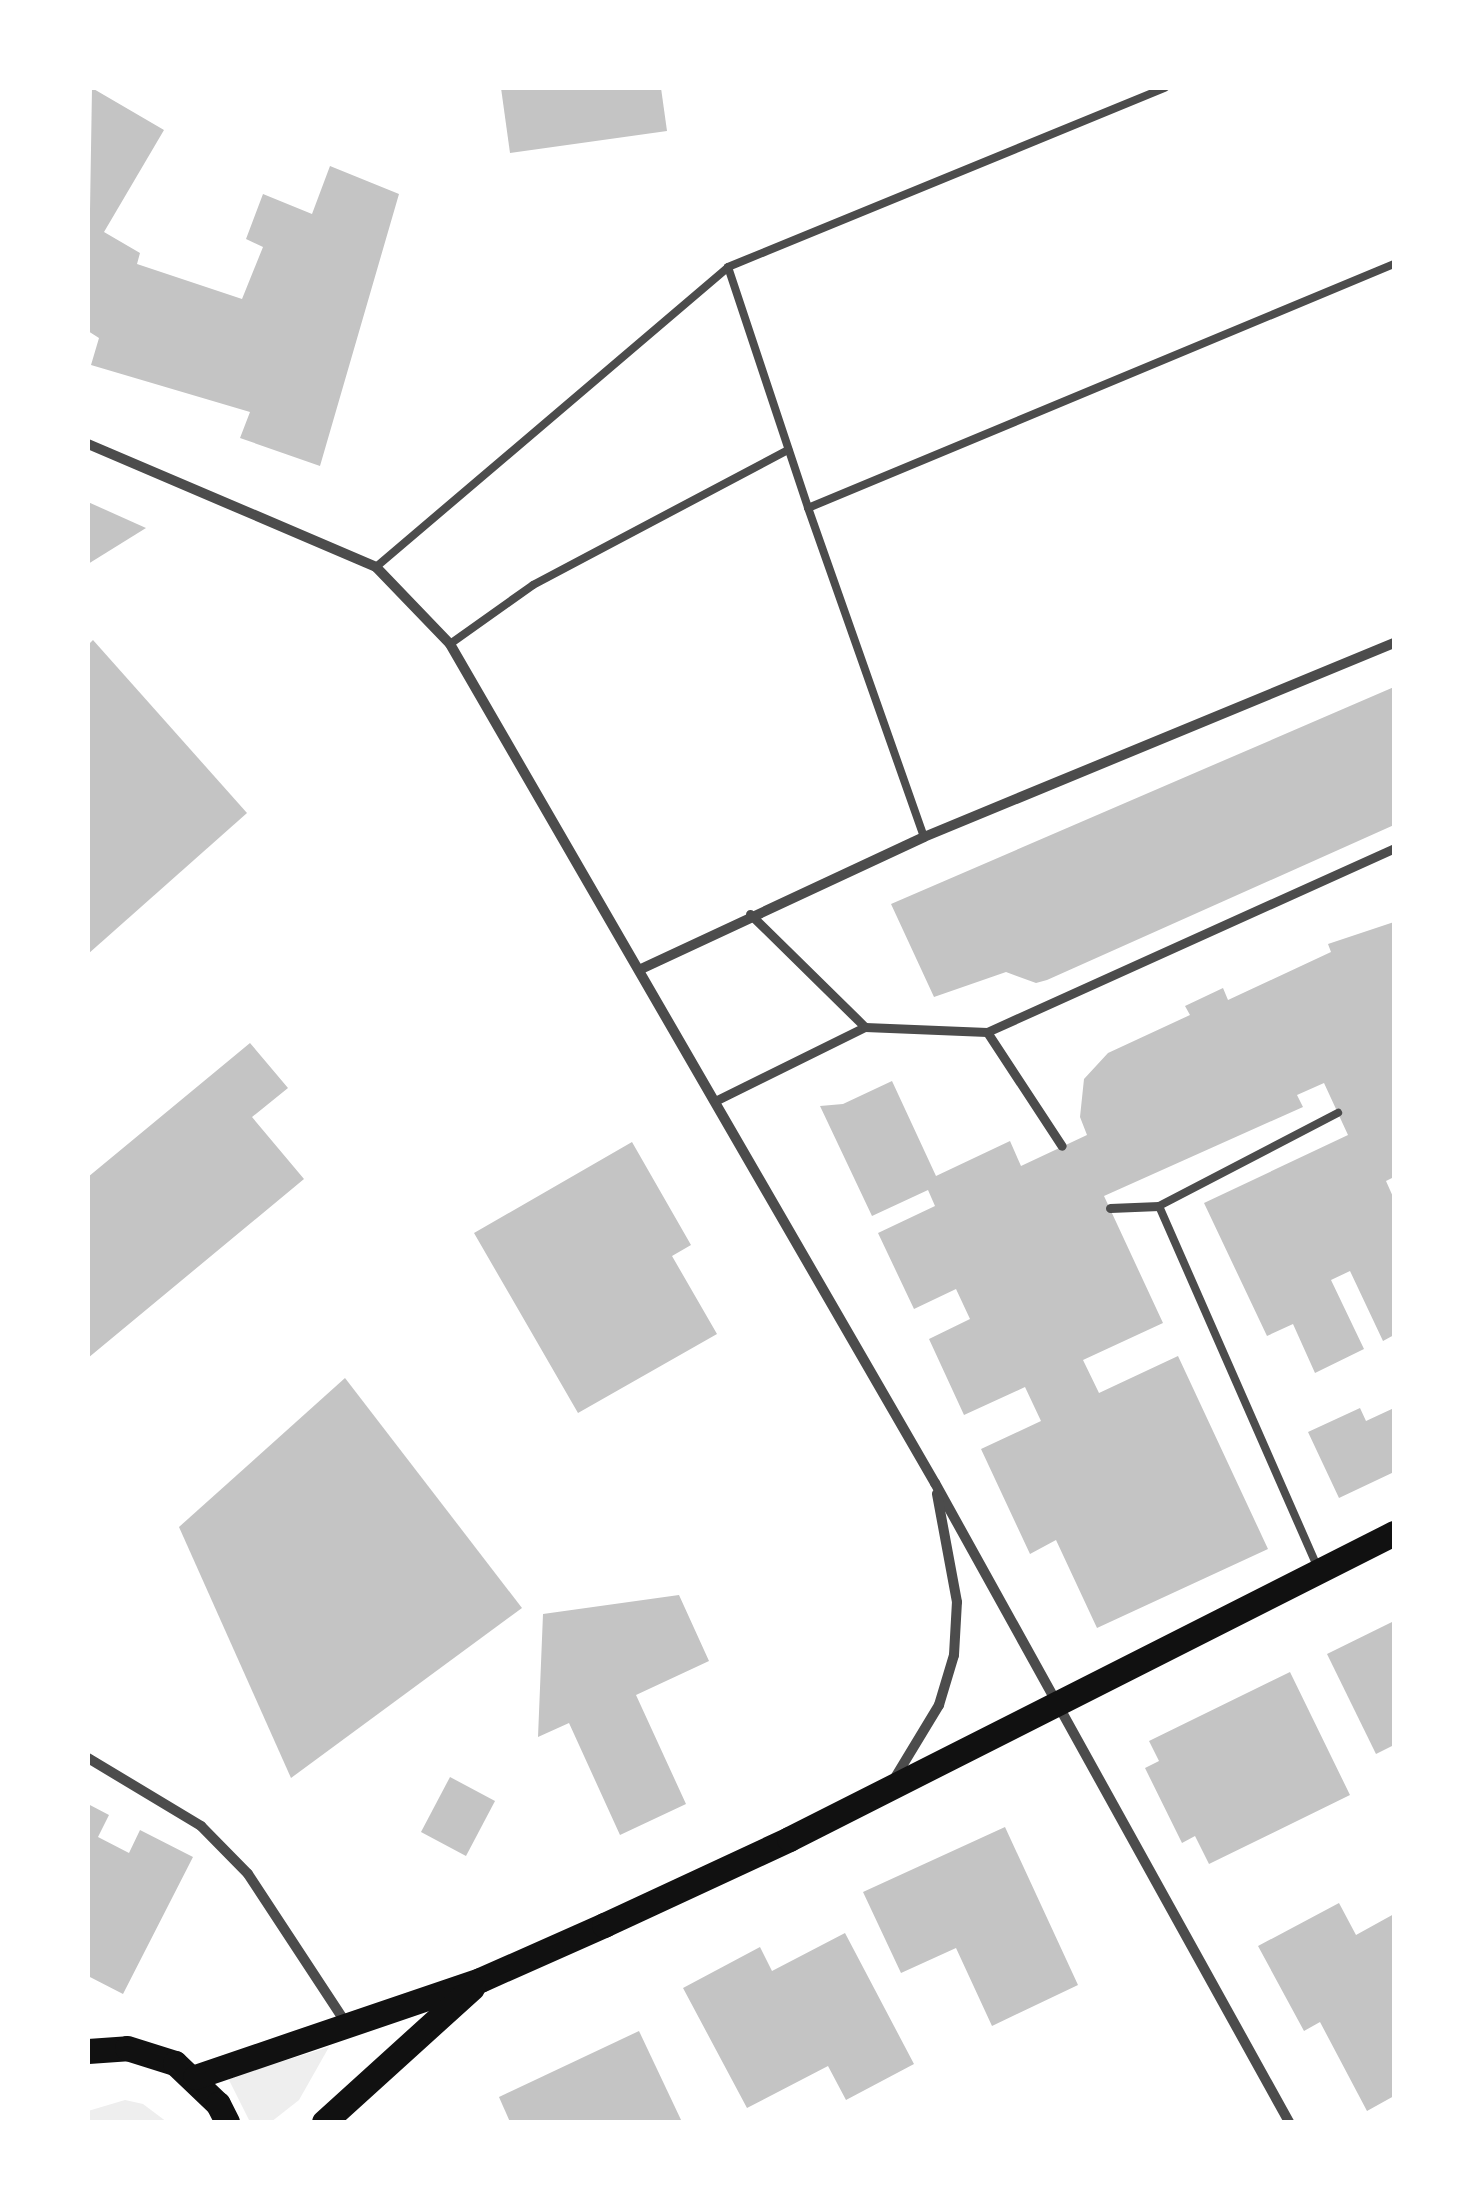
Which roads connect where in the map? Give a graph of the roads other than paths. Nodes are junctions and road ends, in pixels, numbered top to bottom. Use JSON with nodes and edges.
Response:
{"nodes":[{"id":1,"x":1165,"y":88,"type":"edge"},
{"id":2,"x":1394,"y":264,"type":"edge"},
{"id":3,"x":728,"y":268,"type":"junction"},
{"id":4,"x":88,"y":444,"type":"edge"},
{"id":5,"x":788,"y":450,"type":"junction"},
{"id":6,"x":808,"y":508,"type":"junction"},
{"id":7,"x":376,"y":567,"type":"junction"},
{"id":8,"x":1394,"y":643,"type":"edge"},
{"id":9,"x":450,"y":644,"type":"junction"},
{"id":10,"x":924,"y":837,"type":"junction"},
{"id":11,"x":1394,"y":848,"type":"edge"},
{"id":12,"x":750,"y":914,"type":"junction"},
{"id":13,"x":641,"y":969,"type":"junction"},
{"id":14,"x":864,"y":1026,"type":"junction"},
{"id":15,"x":987,"y":1032,"type":"junction"},
{"id":16,"x":715,"y":1101,"type":"junction"},
{"id":17,"x":1338,"y":1112,"type":"dead end"},
{"id":18,"x":1062,"y":1146,"type":"dead end"},
{"id":19,"x":1159,"y":1206,"type":"junction"},
{"id":20,"x":1110,"y":1208,"type":"dead end"},
{"id":21,"x":935,"y":1484,"type":"junction"},
{"id":22,"x":1394,"y":1533,"type":"edge"},
{"id":23,"x":1320,"y":1572,"type":"junction"},
{"id":24,"x":1058,"y":1704,"type":"junction"},
{"id":25,"x":88,"y":1758,"type":"edge"},
{"id":26,"x":888,"y":1789,"type":"junction"},
{"id":27,"x":480,"y":1980,"type":"junction"},
{"id":28,"x":346,"y":2023,"type":"junction"},
{"id":29,"x":88,"y":2051,"type":"edge"},
{"id":30,"x":195,"y":2077,"type":"junction"},
{"id":31,"x":226,"y":2122,"type":"edge"},
{"id":32,"x":324,"y":2122,"type":"edge"},
{"id":33,"x":1288,"y":2122,"type":"edge"}],
"edges":[{"from":1,"to":3,"type":"lane"},
{"from":2,"to":6,"type":"lane"},
{"from":3,"to":5,"type":"lane"},
{"from":3,"to":7,"type":"lane"},
{"from":4,"to":7,"type":"street"},
{"from":5,"to":6,"type":"lane"},
{"from":5,"to":9,"type":"lane"},
{"from":6,"to":10,"type":"lane"},
{"from":7,"to":9,"type":"street"},
{"from":8,"to":10,"type":"street"},
{"from":9,"to":13,"type":"street"},
{"from":10,"to":12,"type":"street"},
{"from":11,"to":15,"type":"street"},
{"from":12,"to":13,"type":"street"},
{"from":12,"to":14,"type":"street"},
{"from":13,"to":16,"type":"street"},
{"from":14,"to":15,"type":"street"},
{"from":14,"to":16,"type":"street"},
{"from":15,"to":18,"type":"street"},
{"from":16,"to":21,"type":"street"},
{"from":17,"to":19,"type":"lane"},
{"from":19,"to":20,"type":"street"},
{"from":19,"to":23,"type":"lane"},
{"from":21,"to":24,"type":"street"},
{"from":21,"to":26,"type":"street"},
{"from":22,"to":23,"type":"main road"},
{"from":23,"to":24,"type":"main road"},
{"from":24,"to":26,"type":"main road"},
{"from":24,"to":33,"type":"street"},
{"from":25,"to":28,"type":"street"},
{"from":26,"to":27,"type":"main road"},
{"from":27,"to":28,"type":"main road"},
{"from":27,"to":32,"type":"main road"},
{"from":28,"to":30,"type":"main road"},
{"from":29,"to":30,"type":"main road"},
{"from":30,"to":31,"type":"main road"}]}
